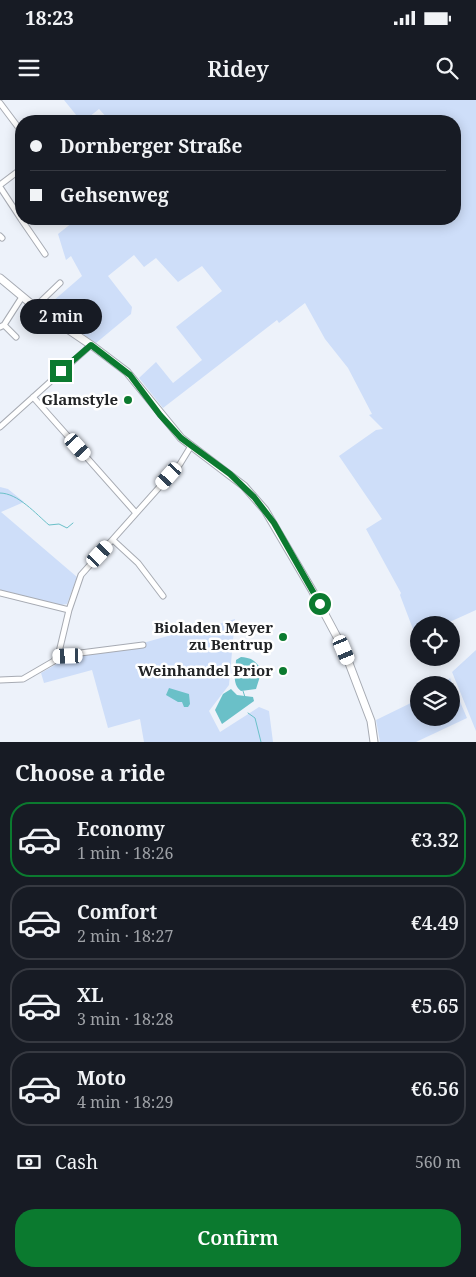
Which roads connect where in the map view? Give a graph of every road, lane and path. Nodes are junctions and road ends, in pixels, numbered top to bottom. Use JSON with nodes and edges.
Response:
{"nodes":[{"id":1,"x":0,"y":104,"type":"edge"},
{"id":2,"x":15,"y":123,"type":"edge"},
{"id":3,"x":15,"y":174,"type":"edge"},
{"id":4,"x":0,"y":186,"type":"edge"},
{"id":5,"x":15,"y":210,"type":"edge"},
{"id":6,"x":25,"y":225,"type":"edge"},
{"id":7,"x":45,"y":254,"type":"dead end"},
{"id":8,"x":0,"y":278,"type":"edge"},
{"id":9,"x":60,"y":283,"type":"dead end"},
{"id":10,"x":22,"y":297,"type":"junction"},
{"id":11,"x":35,"y":307,"type":"junction"},
{"id":12,"x":2,"y":326,"type":"edge"},
{"id":13,"x":16,"y":337,"type":"dead end"},
{"id":14,"x":91,"y":345,"type":"junction"},
{"id":15,"x":33,"y":396,"type":"junction"},
{"id":16,"x":0,"y":427,"type":"edge"},
{"id":17,"x":191,"y":446,"type":"junction"},
{"id":18,"x":136,"y":513,"type":"junction"},
{"id":19,"x":113,"y":540,"type":"junction"},
{"id":20,"x":0,"y":592,"type":"edge"},
{"id":21,"x":163,"y":596,"type":"dead end"},
{"id":22,"x":69,"y":610,"type":"junction"},
{"id":23,"x":143,"y":645,"type":"dead end"},
{"id":24,"x":57,"y":656,"type":"junction"},
{"id":25,"x":0,"y":680,"type":"edge"},
{"id":26,"x":374,"y":742,"type":"edge"}],
"edges":[{"from":1,"to":2,"type":"street"},
{"from":3,"to":4,"type":"street"},
{"from":4,"to":5,"type":"street"},
{"from":6,"to":7,"type":"street"},
{"from":8,"to":10,"type":"main road"},
{"from":9,"to":11,"type":"street"},
{"from":10,"to":11,"type":"main road"},
{"from":10,"to":12,"type":"street"},
{"from":11,"to":14,"type":"main road"},
{"from":12,"to":13,"type":"street"},
{"from":14,"to":15,"type":"street"},
{"from":14,"to":17,"type":"main road"},
{"from":15,"to":16,"type":"street"},
{"from":15,"to":18,"type":"street"},
{"from":17,"to":18,"type":"street"},
{"from":17,"to":26,"type":"main road"},
{"from":18,"to":19,"type":"street"},
{"from":19,"to":21,"type":"street"},
{"from":19,"to":22,"type":"street"},
{"from":20,"to":22,"type":"street"},
{"from":22,"to":24,"type":"street"},
{"from":23,"to":24,"type":"street"},
{"from":24,"to":25,"type":"street"}]}
